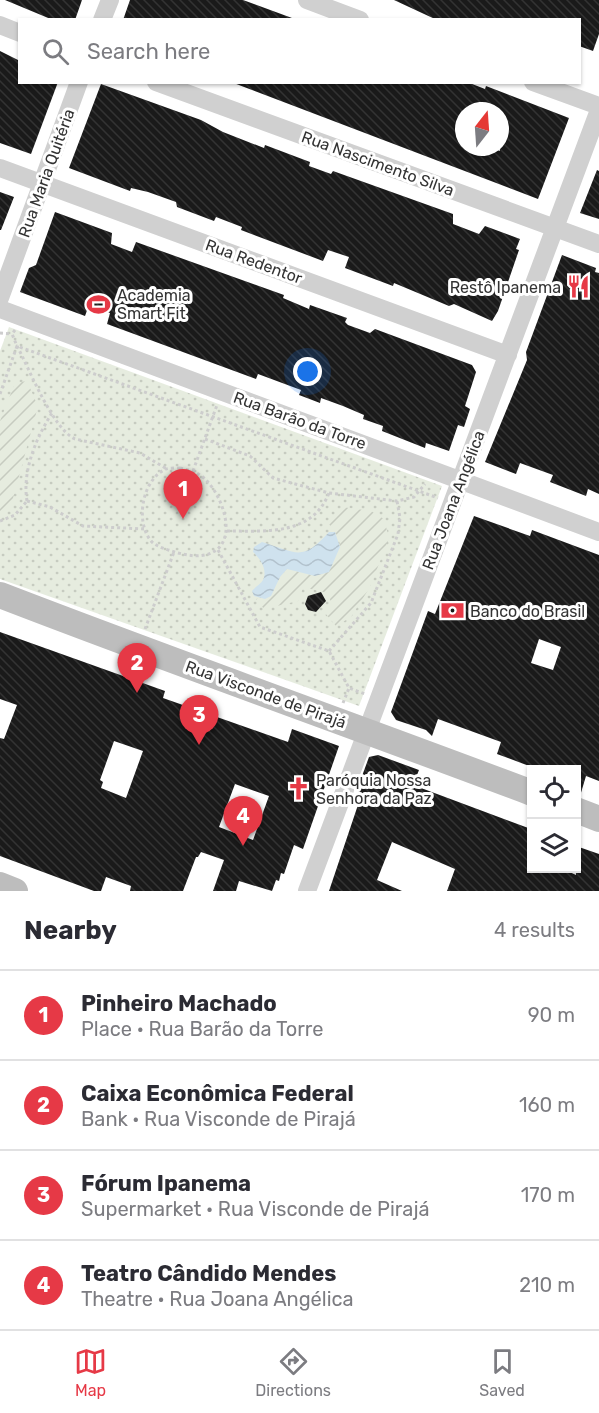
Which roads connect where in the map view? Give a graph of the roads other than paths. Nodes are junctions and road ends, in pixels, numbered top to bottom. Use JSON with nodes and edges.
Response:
{"nodes":[{"id":1,"x":110,"y":0,"type":"edge"},
{"id":2,"x":307,"y":0,"type":"edge"},
{"id":3,"x":103,"y":18,"type":"edge"},
{"id":4,"x":355,"y":18,"type":"edge"},
{"id":5,"x":0,"y":25,"type":"edge"},
{"id":6,"x":18,"y":32,"type":"edge"},
{"id":7,"x":78,"y":84,"type":"edge"},
{"id":8,"x":161,"y":84,"type":"edge"},
{"id":9,"x":538,"y":84,"type":"edge"},
{"id":10,"x":599,"y":108,"type":"edge"},
{"id":11,"x":0,"y":168,"type":"edge"},
{"id":12,"x":43,"y":183,"type":"junction"},
{"id":13,"x":554,"y":227,"type":"junction"},
{"id":14,"x":599,"y":244,"type":"edge"},
{"id":15,"x":0,"y":298,"type":"edge"},
{"id":16,"x":0,"y":309,"type":"edge"},
{"id":17,"x":508,"y":355,"type":"junction"},
{"id":18,"x":461,"y":480,"type":"junction"},
{"id":19,"x":599,"y":532,"type":"edge"},
{"id":20,"x":0,"y":595,"type":"edge"},
{"id":21,"x":366,"y":730,"type":"junction"},
{"id":22,"x":527,"y":791,"type":"edge"},
{"id":23,"x":581,"y":812,"type":"edge"},
{"id":24,"x":599,"y":819,"type":"edge"},
{"id":25,"x":0,"y":885,"type":"edge"},
{"id":26,"x":15,"y":891,"type":"edge"},
{"id":27,"x":307,"y":891,"type":"edge"}],
"edges":[{"from":1,"to":3,"type":"street"},
{"from":2,"to":4,"type":"street"},
{"from":5,"to":6,"type":"street"},
{"from":7,"to":12,"type":"street","name":"Rua Maria Quitéria"},
{"from":8,"to":13,"type":"street","name":"Rua Nascimento Silva"},
{"from":9,"to":10,"type":"street"},
{"from":10,"to":13,"type":"street","name":"Rua Joana Angélica"},
{"from":11,"to":12,"type":"street","name":"Rua Redentor"},
{"from":12,"to":15,"type":"street","name":"Rua Maria Quitéria"},
{"from":12,"to":17,"type":"street","name":"Rua Redentor"},
{"from":13,"to":14,"type":"street","name":"Rua Nascimento Silva"},
{"from":13,"to":17,"type":"street","name":"Rua Joana Angélica"},
{"from":16,"to":18,"type":"street","name":"Rua Barão da Torre"},
{"from":17,"to":18,"type":"street","name":"Rua Joana Angélica"},
{"from":18,"to":19,"type":"street","name":"Rua Barão da Torre"},
{"from":18,"to":21,"type":"street","name":"Rua Joana Angélica"},
{"from":20,"to":21,"type":"main road","name":"Rua Visconde de Pirajá"},
{"from":21,"to":22,"type":"main road","name":"Rua Visconde de Pirajá"},
{"from":21,"to":27,"type":"street","name":"Rua Joana Angélica"},
{"from":23,"to":24,"type":"main road"},
{"from":25,"to":26,"type":"main road"}]}
